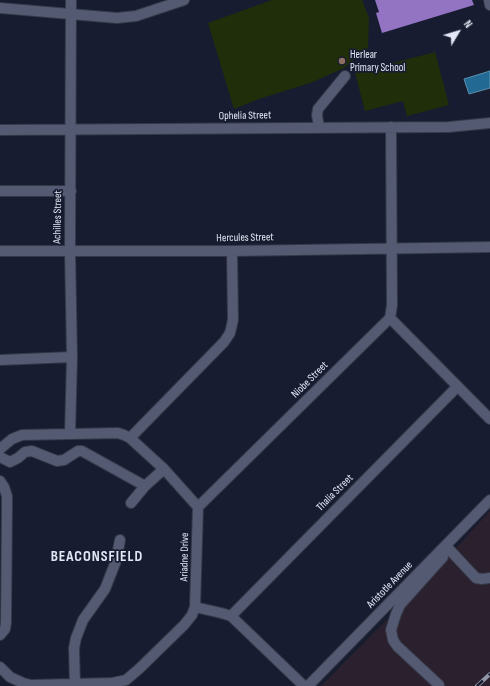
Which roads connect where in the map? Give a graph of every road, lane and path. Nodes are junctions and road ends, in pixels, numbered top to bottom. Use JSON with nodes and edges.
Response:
{"nodes":[{"id":1,"x":71,"y":0,"type":"edge"},
{"id":2,"x":184,"y":0,"type":"edge"},
{"id":3,"x":489,"y":0,"type":"edge"},
{"id":4,"x":490,"y":5,"type":"edge"},
{"id":5,"x":0,"y":8,"type":"edge"},
{"id":6,"x":71,"y":14,"type":"junction"},
{"id":7,"x":345,"y":76,"type":"dead end"},
{"id":8,"x":490,"y":124,"type":"edge"},
{"id":9,"x":391,"y":127,"type":"junction"},
{"id":10,"x":319,"y":128,"type":"junction"},
{"id":11,"x":0,"y":130,"type":"edge"},
{"id":12,"x":71,"y":130,"type":"junction"},
{"id":13,"x":0,"y":191,"type":"edge"},
{"id":14,"x":70,"y":191,"type":"junction"},
{"id":15,"x":490,"y":247,"type":"edge"},
{"id":16,"x":391,"y":248,"type":"junction"},
{"id":17,"x":0,"y":251,"type":"edge"},
{"id":18,"x":70,"y":251,"type":"junction"},
{"id":19,"x":232,"y":251,"type":"junction"},
{"id":20,"x":390,"y":318,"type":"junction"},
{"id":21,"x":72,"y":357,"type":"junction"},
{"id":22,"x":0,"y":360,"type":"edge"},
{"id":23,"x":457,"y":387,"type":"junction"},
{"id":24,"x":490,"y":419,"type":"edge"},
{"id":25,"x":70,"y":434,"type":"junction"},
{"id":26,"x":130,"y":438,"type":"junction"},
{"id":27,"x":0,"y":449,"type":"edge"},
{"id":28,"x":0,"y":457,"type":"edge"},
{"id":29,"x":164,"y":469,"type":"junction"},
{"id":30,"x":0,"y":481,"type":"edge"},
{"id":31,"x":145,"y":486,"type":"junction"},
{"id":32,"x":490,"y":500,"type":"edge"},
{"id":33,"x":131,"y":503,"type":"dead end"},
{"id":34,"x":198,"y":507,"type":"junction"},
{"id":35,"x":120,"y":540,"type":"dead end"},
{"id":36,"x":448,"y":548,"type":"junction"},
{"id":37,"x":490,"y":578,"type":"edge"},
{"id":38,"x":195,"y":607,"type":"junction"},
{"id":39,"x":231,"y":616,"type":"junction"},
{"id":40,"x":0,"y":635,"type":"edge"},
{"id":41,"x":0,"y":668,"type":"edge"},
{"id":42,"x":75,"y":685,"type":"edge"},
{"id":43,"x":439,"y":685,"type":"edge"},
{"id":44,"x":304,"y":686,"type":"edge"},
{"id":45,"x":308,"y":686,"type":"edge"}],
"edges":[{"from":1,"to":6,"type":"street","name":"Achilles Street"},
{"from":2,"to":6,"type":"street"},
{"from":3,"to":4,"type":"street"},
{"from":5,"to":6,"type":"street"},
{"from":6,"to":12,"type":"street","name":"Achilles Street"},
{"from":7,"to":10,"type":"street"},
{"from":8,"to":9,"type":"street","name":"Ophelia Street"},
{"from":9,"to":10,"type":"street","name":"Ophelia Street"},
{"from":9,"to":16,"type":"street"},
{"from":10,"to":12,"type":"street","name":"Ophelia Street"},
{"from":11,"to":12,"type":"street","name":"Ophelia Street"},
{"from":12,"to":14,"type":"street","name":"Achilles Street"},
{"from":13,"to":14,"type":"street"},
{"from":14,"to":18,"type":"street","name":"Achilles Street"},
{"from":15,"to":16,"type":"street","name":"Hercules Street"},
{"from":16,"to":19,"type":"street","name":"Hercules Street"},
{"from":16,"to":20,"type":"street"},
{"from":17,"to":18,"type":"street","name":"Hercules Street"},
{"from":18,"to":19,"type":"street","name":"Hercules Street"},
{"from":18,"to":21,"type":"street","name":"Achilles Street"},
{"from":19,"to":26,"type":"street"},
{"from":20,"to":23,"type":"street"},
{"from":20,"to":34,"type":"street","name":"Niobe Street"},
{"from":21,"to":22,"type":"street"},
{"from":21,"to":25,"type":"street","name":"Achilles Street"},
{"from":23,"to":24,"type":"street"},
{"from":23,"to":39,"type":"street","name":"Thalia Street"},
{"from":25,"to":26,"type":"street"},
{"from":25,"to":27,"type":"street"},
{"from":26,"to":29,"type":"street"},
{"from":28,"to":31,"type":"street"},
{"from":29,"to":31,"type":"street"},
{"from":29,"to":34,"type":"street"},
{"from":30,"to":40,"type":"street"},
{"from":31,"to":33,"type":"street"},
{"from":32,"to":36,"type":"street","name":"Aristotle Avenue"},
{"from":34,"to":38,"type":"street","name":"Ariadne Drive"},
{"from":35,"to":42,"type":"street"},
{"from":36,"to":37,"type":"street"},
{"from":36,"to":43,"type":"street"},
{"from":36,"to":45,"type":"street","name":"Aristotle Avenue"},
{"from":38,"to":39,"type":"street"},
{"from":38,"to":42,"type":"street","name":"Ariadne Drive"},
{"from":39,"to":44,"type":"street"},
{"from":41,"to":42,"type":"street","name":"Ariadne Drive"}]}
